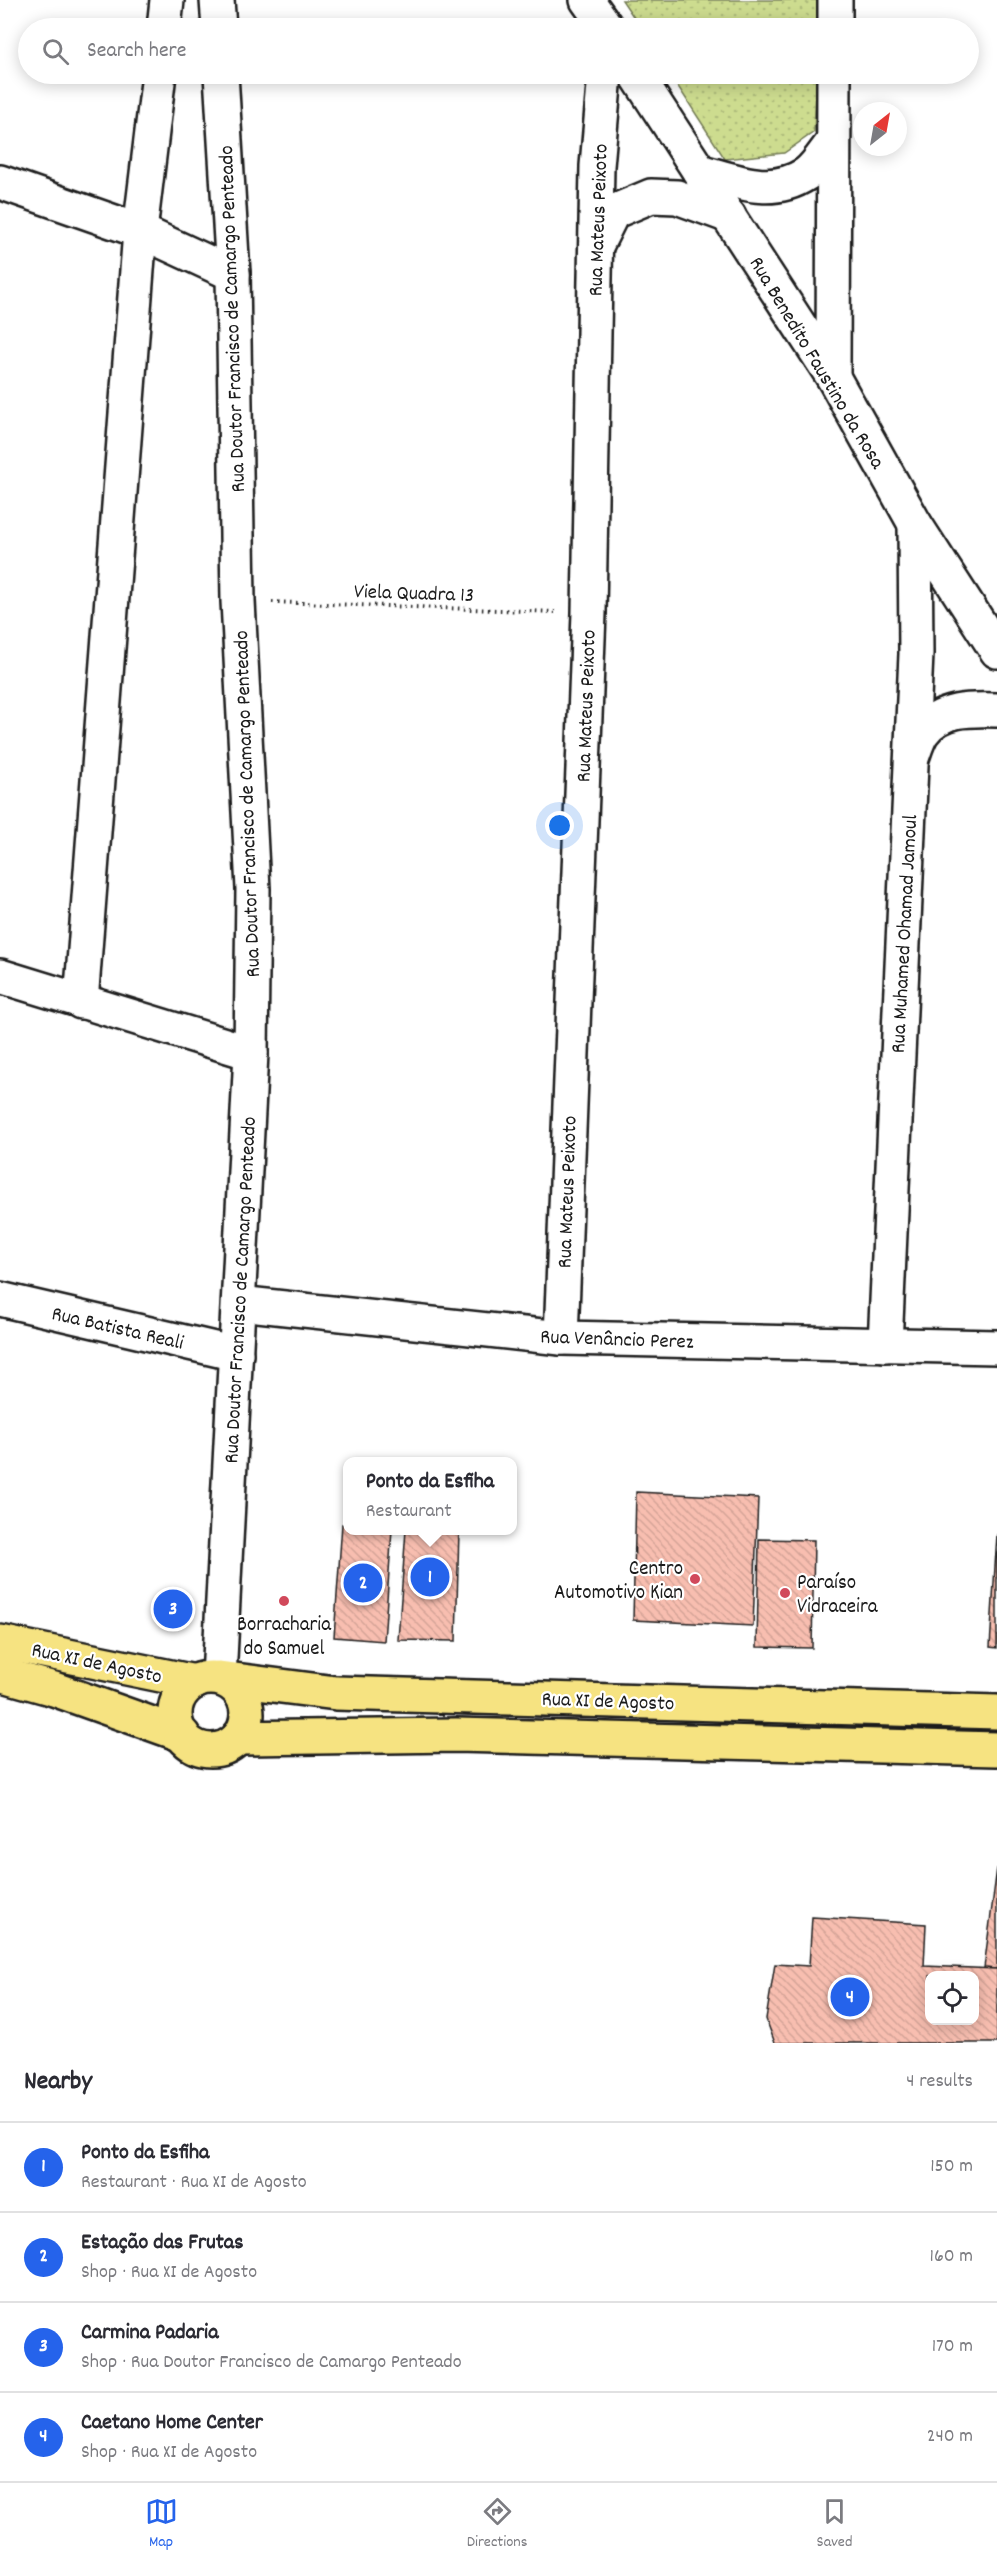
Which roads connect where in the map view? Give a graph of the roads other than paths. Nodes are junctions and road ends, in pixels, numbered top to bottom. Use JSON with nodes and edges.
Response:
{"nodes":[{"id":1,"x":167,"y":0,"type":"edge"},
{"id":2,"x":217,"y":0,"type":"edge"},
{"id":3,"x":587,"y":0,"type":"edge"},
{"id":4,"x":835,"y":0,"type":"edge"},
{"id":5,"x":165,"y":18,"type":"edge"},
{"id":6,"x":218,"y":18,"type":"edge"},
{"id":7,"x":600,"y":18,"type":"edge"},
{"id":8,"x":835,"y":18,"type":"edge"},
{"id":9,"x":158,"y":84,"type":"edge"},
{"id":10,"x":222,"y":84,"type":"edge"},
{"id":11,"x":604,"y":84,"type":"edge"},
{"id":12,"x":642,"y":84,"type":"edge"},
{"id":13,"x":834,"y":84,"type":"edge"},
{"id":14,"x":833,"y":142,"type":"junction"},
{"id":15,"x":699,"y":171,"type":"junction"},
{"id":16,"x":0,"y":182,"type":"edge"},
{"id":17,"x":729,"y":216,"type":"junction"},
{"id":18,"x":140,"y":231,"type":"junction"},
{"id":19,"x":596,"y":246,"type":"junction"},
{"id":20,"x":233,"y":274,"type":"junction"},
{"id":21,"x":833,"y":377,"type":"junction"},
{"id":22,"x":915,"y":524,"type":"junction"},
{"id":23,"x":997,"y":651,"type":"edge"},
{"id":24,"x":997,"y":710,"type":"edge"},
{"id":25,"x":911,"y":759,"type":"junction"},
{"id":26,"x":0,"y":976,"type":"edge"},
{"id":27,"x":81,"y":1002,"type":"junction"},
{"id":28,"x":251,"y":1053,"type":"junction"},
{"id":29,"x":0,"y":1299,"type":"edge"},
{"id":30,"x":239,"y":1303,"type":"junction"},
{"id":31,"x":561,"y":1338,"type":"junction"},
{"id":32,"x":885,"y":1345,"type":"junction"},
{"id":33,"x":997,"y":1347,"type":"edge"},
{"id":34,"x":236,"y":1354,"type":"junction"},
{"id":35,"x":0,"y":1642,"type":"edge"},
{"id":36,"x":0,"y":1674,"type":"edge"},
{"id":37,"x":207,"y":1680,"type":"junction"},
{"id":38,"x":997,"y":1712,"type":"edge"},
{"id":39,"x":183,"y":1735,"type":"junction"},
{"id":40,"x":238,"y":1738,"type":"junction"},
{"id":41,"x":997,"y":1749,"type":"edge"}],
"edges":[{"from":1,"to":5,"type":"street"},
{"from":2,"to":6,"type":"street"},
{"from":3,"to":7,"type":"street"},
{"from":4,"to":8,"type":"street"},
{"from":9,"to":18,"type":"street"},
{"from":10,"to":20,"type":"street","name":"Rua Doutor Francisco de Camargo Penteado"},
{"from":11,"to":19,"type":"street","name":"Rua Mateus Peixoto"},
{"from":12,"to":15,"type":"street","name":"Rua Benedito Faustino da Rosa"},
{"from":13,"to":14,"type":"street"},
{"from":14,"to":15,"type":"street"},
{"from":14,"to":21,"type":"street"},
{"from":15,"to":17,"type":"street","name":"Rua Benedito Faustino da Rosa"},
{"from":16,"to":18,"type":"street"},
{"from":17,"to":19,"type":"street"},
{"from":17,"to":21,"type":"street","name":"Rua Benedito Faustino da Rosa"},
{"from":18,"to":20,"type":"street"},
{"from":18,"to":27,"type":"street"},
{"from":19,"to":31,"type":"street","name":"Rua Mateus Peixoto"},
{"from":20,"to":28,"type":"street","name":"Rua Doutor Francisco de Camargo Penteado"},
{"from":21,"to":22,"type":"street","name":"Rua Benedito Faustino da Rosa"},
{"from":22,"to":23,"type":"street","name":"Rua Benedito Faustino da Rosa"},
{"from":22,"to":25,"type":"street","name":"Rua Muhamed Ohamad Jamoul"},
{"from":24,"to":25,"type":"street"},
{"from":25,"to":32,"type":"street","name":"Rua Muhamed Ohamad Jamoul"},
{"from":26,"to":27,"type":"street"},
{"from":27,"to":28,"type":"street"},
{"from":28,"to":30,"type":"street","name":"Rua Doutor Francisco de Camargo Penteado"},
{"from":29,"to":34,"type":"street","name":"Rua Batista Reali"},
{"from":30,"to":31,"type":"street","name":"Rua Venâncio Perez"},
{"from":30,"to":34,"type":"street","name":"Rua Doutor Francisco de Camargo Penteado"},
{"from":31,"to":32,"type":"street","name":"Rua Venâncio Perez"},
{"from":32,"to":33,"type":"street","name":"Rua Venâncio Perez"},
{"from":34,"to":37,"type":"street","name":"Rua Doutor Francisco de Camargo Penteado"},
{"from":35,"to":37,"type":"main road","name":"Rua XI de Agosto"},
{"from":36,"to":39,"type":"main road","name":"Rua XI de Agosto"},
{"from":37,"to":38,"type":"main road","name":"Rua XI de Agosto"},
{"from":37,"to":39,"type":"main road","name":"Rua XI de Agosto"},
{"from":37,"to":40,"type":"main road"},
{"from":39,"to":40,"type":"main road"},
{"from":40,"to":41,"type":"main road","name":"Rua XI de Agosto"}]}
